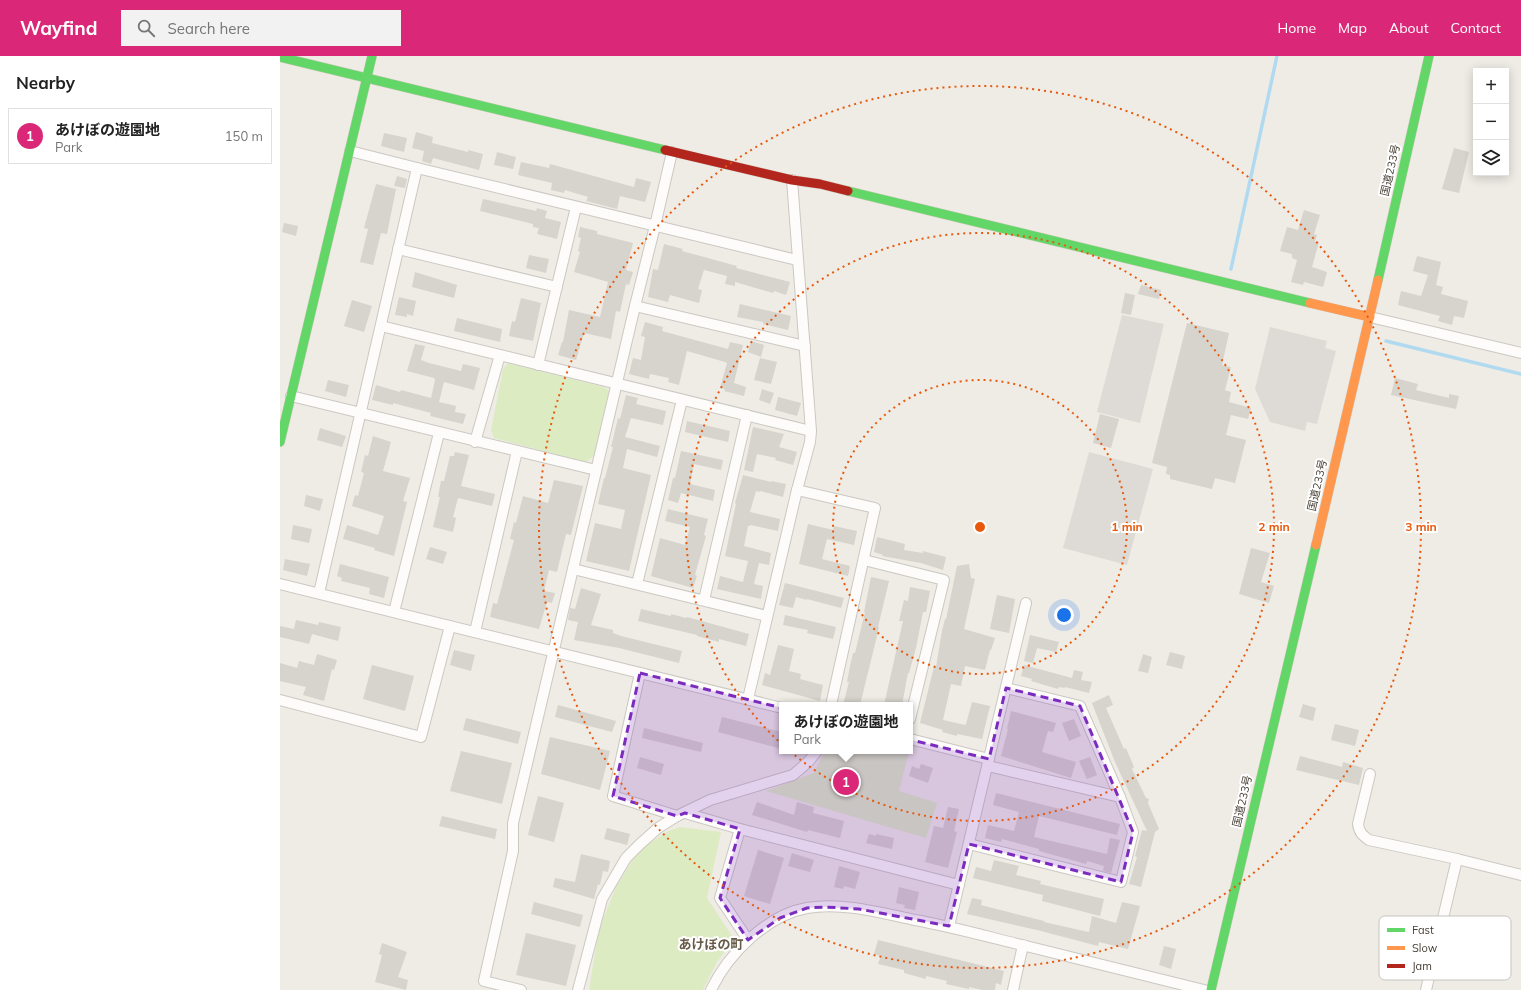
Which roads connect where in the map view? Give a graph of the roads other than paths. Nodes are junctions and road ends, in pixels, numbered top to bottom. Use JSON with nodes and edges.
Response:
{"nodes":[{"id":1,"x":372,"y":56,"type":"edge"},
{"id":2,"x":1428,"y":56,"type":"edge"},
{"id":3,"x":280,"y":57,"type":"edge"},
{"id":4,"x":366,"y":79,"type":"junction"},
{"id":5,"x":350,"y":151,"type":"junction"},
{"id":6,"x":672,"y":152,"type":"junction"},
{"id":7,"x":417,"y":168,"type":"junction"},
{"id":8,"x":792,"y":180,"type":"junction"},
{"id":9,"x":576,"y":207,"type":"junction"},
{"id":10,"x":655,"y":226,"type":"junction"},
{"id":11,"x":398,"y":249,"type":"junction"},
{"id":12,"x":797,"y":260,"type":"junction"},
{"id":13,"x":557,"y":287,"type":"junction"},
{"id":14,"x":635,"y":306,"type":"junction"},
{"id":15,"x":1370,"y":317,"type":"junction"},
{"id":16,"x":381,"y":326,"type":"junction"},
{"id":17,"x":805,"y":346,"type":"junction"},
{"id":18,"x":1521,"y":353,"type":"edge"},
{"id":19,"x":500,"y":355,"type":"junction"},
{"id":20,"x":538,"y":365,"type":"junction"},
{"id":21,"x":617,"y":384,"type":"junction"},
{"id":22,"x":290,"y":396,"type":"junction"},
{"id":23,"x":682,"y":400,"type":"junction"},
{"id":24,"x":360,"y":413,"type":"junction"},
{"id":25,"x":747,"y":415,"type":"junction"},
{"id":26,"x":811,"y":431,"type":"junction"},
{"id":27,"x":439,"y":433,"type":"junction"},
{"id":28,"x":280,"y":442,"type":"edge"},
{"id":29,"x":475,"y":442,"type":"junction"},
{"id":30,"x":517,"y":452,"type":"junction"},
{"id":31,"x":596,"y":470,"type":"junction"},
{"id":32,"x":797,"y":490,"type":"junction"},
{"id":33,"x":864,"y":560,"type":"junction"},
{"id":34,"x":573,"y":569,"type":"junction"},
{"id":35,"x":280,"y":584,"type":"edge"},
{"id":36,"x":637,"y":584,"type":"junction"},
{"id":37,"x":319,"y":593,"type":"junction"},
{"id":38,"x":704,"y":600,"type":"junction"},
{"id":39,"x":1026,"y":603,"type":"dead end"},
{"id":40,"x":394,"y":612,"type":"junction"},
{"id":41,"x":768,"y":616,"type":"junction"},
{"id":42,"x":450,"y":626,"type":"junction"},
{"id":43,"x":475,"y":632,"type":"junction"},
{"id":44,"x":554,"y":651,"type":"junction"},
{"id":45,"x":640,"y":673,"type":"junction"},
{"id":46,"x":1006,"y":688,"type":"junction"},
{"id":47,"x":748,"y":699,"type":"junction"},
{"id":48,"x":280,"y":700,"type":"edge"},
{"id":49,"x":832,"y":702,"type":"edge"},
{"id":50,"x":779,"y":707,"type":"edge"},
{"id":51,"x":913,"y":707,"type":"edge"},
{"id":52,"x":913,"y":740,"type":"edge"},
{"id":53,"x":815,"y":754,"type":"edge"},
{"id":54,"x":988,"y":762,"type":"junction"},
{"id":55,"x":1370,"y":774,"type":"dead end"},
{"id":56,"x":1120,"y":797,"type":"junction"},
{"id":57,"x":681,"y":815,"type":"junction"},
{"id":58,"x":740,"y":829,"type":"junction"},
{"id":59,"x":969,"y":844,"type":"junction"},
{"id":60,"x":1457,"y":860,"type":"junction"},
{"id":61,"x":1521,"y":875,"type":"edge"},
{"id":62,"x":959,"y":885,"type":"junction"},
{"id":63,"x":1444,"y":916,"type":"edge"},
{"id":64,"x":949,"y":926,"type":"junction"},
{"id":65,"x":748,"y":940,"type":"junction"},
{"id":66,"x":1023,"y":945,"type":"junction"},
{"id":67,"x":1428,"y":980,"type":"edge"},
{"id":68,"x":521,"y":990,"type":"edge"},
{"id":69,"x":578,"y":990,"type":"edge"},
{"id":70,"x":711,"y":990,"type":"edge"},
{"id":71,"x":1013,"y":990,"type":"edge"},
{"id":72,"x":1204,"y":990,"type":"edge"},
{"id":73,"x":1210,"y":990,"type":"edge"},
{"id":74,"x":1426,"y":990,"type":"edge"}],
"edges":[{"from":1,"to":4,"type":"main road"},
{"from":2,"to":15,"type":"main road","name":"国道233号"},
{"from":3,"to":4,"type":"main road"},
{"from":4,"to":5,"type":"main road"},
{"from":4,"to":6,"type":"main road"},
{"from":5,"to":7,"type":"street"},
{"from":5,"to":22,"type":"main road"},
{"from":6,"to":8,"type":"main road"},
{"from":6,"to":10,"type":"street"},
{"from":7,"to":9,"type":"street"},
{"from":7,"to":11,"type":"street"},
{"from":8,"to":12,"type":"street"},
{"from":8,"to":15,"type":"main road"},
{"from":9,"to":10,"type":"street"},
{"from":9,"to":13,"type":"street"},
{"from":10,"to":12,"type":"street"},
{"from":10,"to":14,"type":"street"},
{"from":11,"to":13,"type":"street"},
{"from":11,"to":16,"type":"street"},
{"from":12,"to":17,"type":"street"},
{"from":13,"to":20,"type":"street"},
{"from":14,"to":17,"type":"street"},
{"from":14,"to":21,"type":"street"},
{"from":15,"to":18,"type":"street"},
{"from":15,"to":73,"type":"main road","name":"国道233号"},
{"from":16,"to":19,"type":"street"},
{"from":16,"to":24,"type":"street"},
{"from":17,"to":26,"type":"street"},
{"from":19,"to":20,"type":"street"},
{"from":19,"to":29,"type":"street"},
{"from":20,"to":21,"type":"street"},
{"from":21,"to":23,"type":"street"},
{"from":21,"to":31,"type":"street"},
{"from":22,"to":24,"type":"street"},
{"from":22,"to":28,"type":"main road"},
{"from":23,"to":25,"type":"street"},
{"from":23,"to":36,"type":"street"},
{"from":24,"to":27,"type":"street"},
{"from":24,"to":37,"type":"street"},
{"from":25,"to":26,"type":"street"},
{"from":25,"to":38,"type":"street"},
{"from":26,"to":32,"type":"street"},
{"from":27,"to":29,"type":"street"},
{"from":27,"to":40,"type":"street"},
{"from":29,"to":30,"type":"street"},
{"from":30,"to":31,"type":"street"},
{"from":30,"to":43,"type":"street"},
{"from":31,"to":34,"type":"street"},
{"from":32,"to":33,"type":"street"},
{"from":32,"to":41,"type":"street"},
{"from":33,"to":49,"type":"street"},
{"from":33,"to":51,"type":"street"},
{"from":34,"to":36,"type":"street"},
{"from":34,"to":44,"type":"street"},
{"from":35,"to":37,"type":"street"},
{"from":36,"to":38,"type":"street"},
{"from":37,"to":40,"type":"street"},
{"from":38,"to":41,"type":"street"},
{"from":39,"to":46,"type":"street"},
{"from":40,"to":42,"type":"street"},
{"from":41,"to":47,"type":"street"},
{"from":42,"to":43,"type":"street"},
{"from":42,"to":48,"type":"street"},
{"from":43,"to":44,"type":"street"},
{"from":44,"to":45,"type":"street"},
{"from":44,"to":68,"type":"street"},
{"from":45,"to":47,"type":"street"},
{"from":45,"to":57,"type":"street"},
{"from":46,"to":54,"type":"street"},
{"from":46,"to":56,"type":"street"},
{"from":47,"to":50,"type":"street"},
{"from":52,"to":54,"type":"street"},
{"from":53,"to":57,"type":"street"},
{"from":54,"to":56,"type":"street"},
{"from":54,"to":59,"type":"street"},
{"from":55,"to":60,"type":"street"},
{"from":56,"to":59,"type":"street"},
{"from":57,"to":58,"type":"street"},
{"from":57,"to":69,"type":"street"},
{"from":58,"to":62,"type":"street"},
{"from":58,"to":65,"type":"street"},
{"from":59,"to":62,"type":"street"},
{"from":60,"to":61,"type":"street"},
{"from":60,"to":63,"type":"street"},
{"from":62,"to":64,"type":"street"},
{"from":64,"to":65,"type":"street"},
{"from":64,"to":66,"type":"street"},
{"from":65,"to":70,"type":"street"},
{"from":66,"to":71,"type":"street"},
{"from":66,"to":72,"type":"street"},
{"from":67,"to":74,"type":"street"}]}
